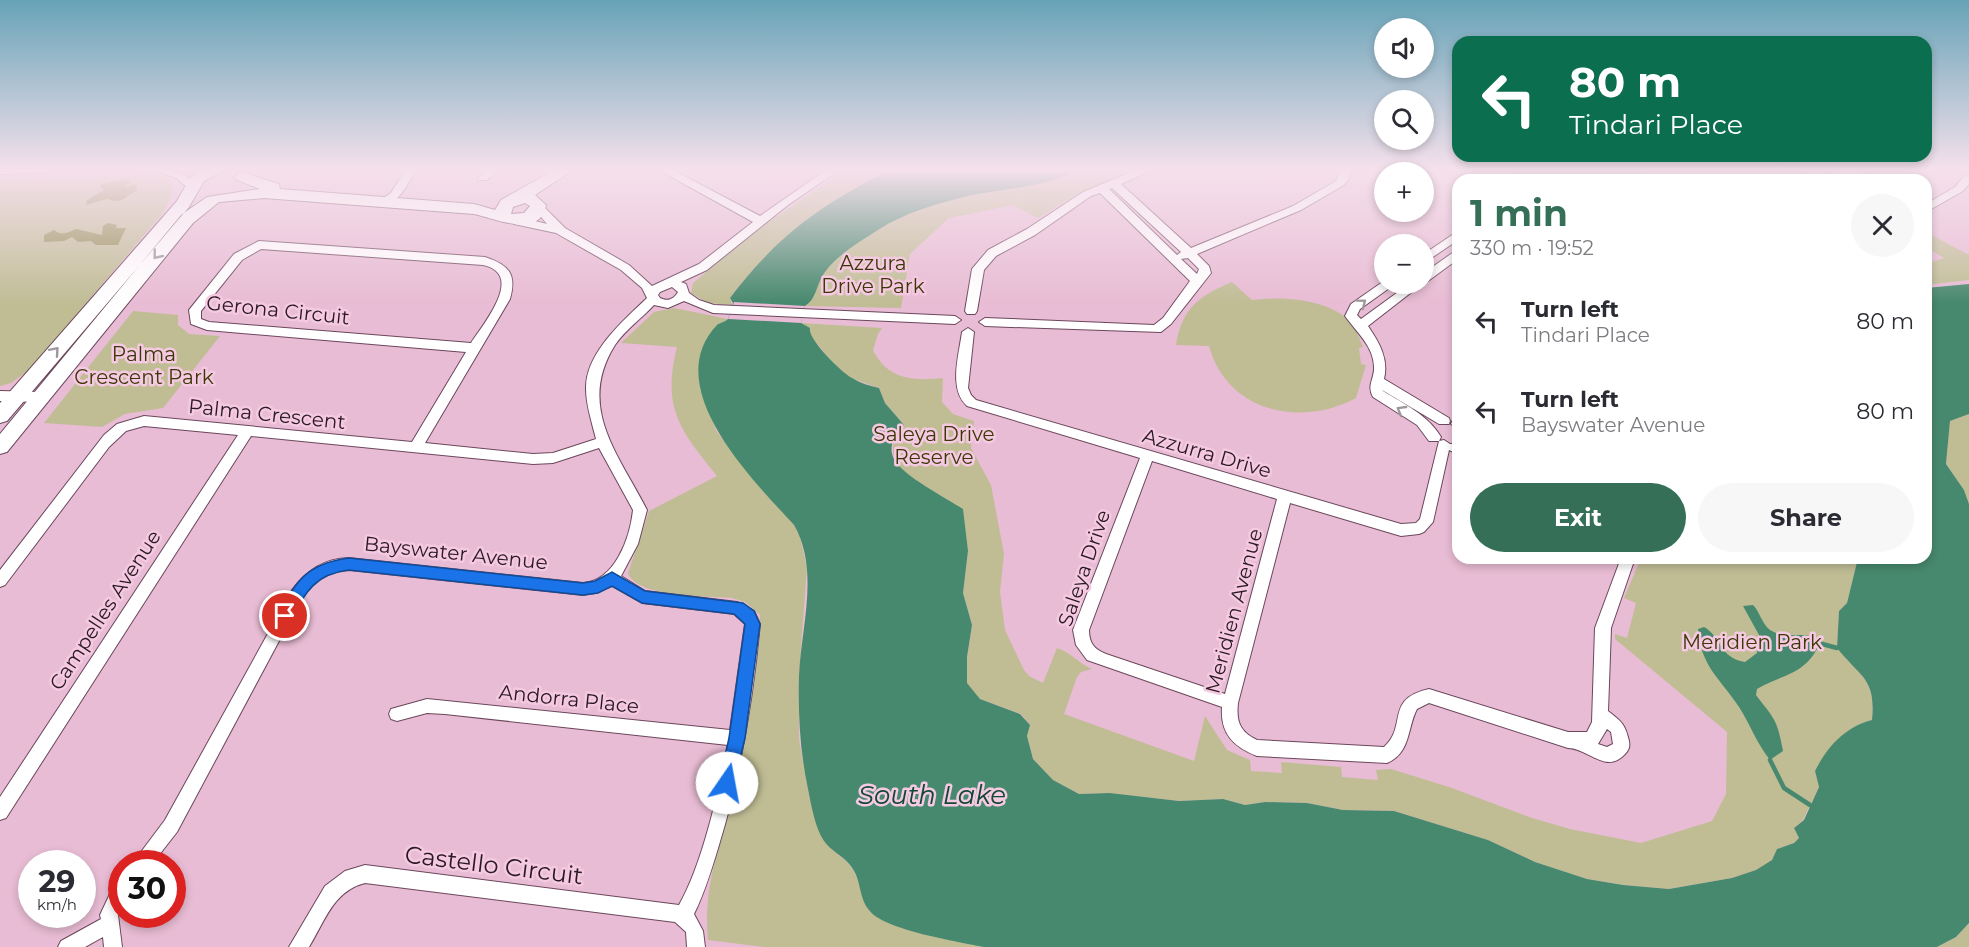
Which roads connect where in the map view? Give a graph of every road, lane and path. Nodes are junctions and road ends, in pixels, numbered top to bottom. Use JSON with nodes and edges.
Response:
{"nodes":[{"id":1,"x":169,"y":214,"type":"edge"},
{"id":2,"x":194,"y":214,"type":"edge"},
{"id":3,"x":493,"y":214,"type":"edge"},
{"id":4,"x":507,"y":214,"type":"edge"},
{"id":5,"x":531,"y":214,"type":"edge"},
{"id":6,"x":546,"y":214,"type":"edge"},
{"id":7,"x":749,"y":214,"type":"edge"},
{"id":8,"x":769,"y":214,"type":"edge"},
{"id":9,"x":1057,"y":214,"type":"edge"},
{"id":10,"x":1127,"y":214,"type":"edge"},
{"id":11,"x":1147,"y":214,"type":"edge"},
{"id":12,"x":1283,"y":214,"type":"edge"},
{"id":13,"x":510,"y":219,"type":"junction"},
{"id":14,"x":760,"y":220,"type":"junction"},
{"id":15,"x":562,"y":231,"type":"junction"},
{"id":16,"x":1452,"y":239,"type":"edge"},
{"id":17,"x":1434,"y":252,"type":"edge"},
{"id":18,"x":1190,"y":254,"type":"junction"},
{"id":19,"x":1452,"y":257,"type":"edge"},
{"id":20,"x":1174,"y":259,"type":"junction"},
{"id":21,"x":703,"y":267,"type":"junction"},
{"id":22,"x":1434,"y":267,"type":"edge"},
{"id":23,"x":628,"y":271,"type":"junction"},
{"id":24,"x":1197,"y":280,"type":"junction"},
{"id":25,"x":666,"y":284,"type":"junction"},
{"id":26,"x":683,"y":292,"type":"junction"},
{"id":27,"x":1375,"y":294,"type":"edge"},
{"id":28,"x":1403,"y":294,"type":"edge"},
{"id":29,"x":653,"y":297,"type":"junction"},
{"id":30,"x":668,"y":304,"type":"junction"},
{"id":31,"x":713,"y":309,"type":"junction"},
{"id":32,"x":971,"y":311,"type":"junction"},
{"id":33,"x":955,"y":321,"type":"junction"},
{"id":34,"x":986,"y":322,"type":"junction"},
{"id":35,"x":628,"y":323,"type":"junction"},
{"id":36,"x":1361,"y":325,"type":"junction"},
{"id":37,"x":968,"y":332,"type":"junction"},
{"id":38,"x":474,"y":348,"type":"junction"},
{"id":39,"x":1378,"y":381,"type":"junction"},
{"id":40,"x":14,"y":403,"type":"edge"},
{"id":41,"x":1444,"y":421,"type":"junction"},
{"id":42,"x":1452,"y":423,"type":"edge"},
{"id":43,"x":247,"y":432,"type":"junction"},
{"id":44,"x":603,"y":442,"type":"junction"},
{"id":45,"x":1450,"y":445,"type":"edge"},
{"id":46,"x":0,"y":447,"type":"edge"},
{"id":47,"x":416,"y":447,"type":"junction"},
{"id":48,"x":1147,"y":456,"type":"junction"},
{"id":49,"x":1285,"y":496,"type":"junction"},
{"id":50,"x":1626,"y":564,"type":"edge"},
{"id":51,"x":612,"y":578,"type":"junction"},
{"id":52,"x":0,"y":581,"type":"edge"},
{"id":53,"x":1230,"y":703,"type":"junction"},
{"id":54,"x":397,"y":714,"type":"dead end"},
{"id":55,"x":1600,"y":714,"type":"junction"},
{"id":56,"x":737,"y":738,"type":"junction"},
{"id":57,"x":1581,"y":742,"type":"junction"},
{"id":58,"x":0,"y":813,"type":"edge"},
{"id":59,"x":152,"y":850,"type":"edge"},
{"id":60,"x":683,"y":915,"type":"junction"},
{"id":61,"x":108,"y":925,"type":"edge"},
{"id":62,"x":110,"y":928,"type":"edge"},
{"id":63,"x":67,"y":947,"type":"edge"},
{"id":64,"x":113,"y":947,"type":"edge"},
{"id":65,"x":298,"y":947,"type":"edge"},
{"id":66,"x":696,"y":947,"type":"edge"}],
"edges":[{"from":40,"to":1,"type":"street","one_way":true},
{"from":2,"to":40,"type":"street","one_way":true},
{"from":3,"to":13,"type":"street"},
{"from":4,"to":13,"type":"street"},
{"from":5,"to":13,"type":"street"},
{"from":6,"to":15,"type":"street"},
{"from":7,"to":14,"type":"street"},
{"from":8,"to":14,"type":"street"},
{"from":9,"to":32,"type":"street"},
{"from":10,"to":20,"type":"street"},
{"from":11,"to":18,"type":"street"},
{"from":12,"to":18,"type":"street"},
{"from":13,"to":15,"type":"street"},
{"from":14,"to":21,"type":"street"},
{"from":15,"to":23,"type":"street"},
{"from":16,"to":17,"type":"street"},
{"from":18,"to":20,"type":"street"},
{"from":18,"to":24,"type":"street"},
{"from":19,"to":22,"type":"street"},
{"from":20,"to":24,"type":"street"},
{"from":21,"to":25,"type":"street"},
{"from":21,"to":26,"type":"street"},
{"from":23,"to":25,"type":"street"},
{"from":23,"to":29,"type":"street"},
{"from":24,"to":34,"type":"street"},
{"from":25,"to":26,"type":"street"},
{"from":25,"to":29,"type":"street"},
{"from":26,"to":30,"type":"street"},
{"from":26,"to":31,"type":"street"},
{"from":36,"to":27,"type":"street","one_way":true},
{"from":28,"to":36,"type":"street"},
{"from":29,"to":30,"type":"street"},
{"from":29,"to":35,"type":"street"},
{"from":30,"to":31,"type":"street"},
{"from":30,"to":35,"type":"street"},
{"from":31,"to":33,"type":"street"},
{"from":32,"to":33,"type":"street"},
{"from":32,"to":34,"type":"street"},
{"from":33,"to":37,"type":"street"},
{"from":34,"to":37,"type":"street"},
{"from":35,"to":44,"type":"street"},
{"from":36,"to":39,"type":"street"},
{"from":37,"to":48,"type":"street","name":"Azzurra Drive"},
{"from":38,"to":38,"type":"street","name":"Gerona Circuit"},
{"from":38,"to":47,"type":"street","name":"Gerona Circuit"},
{"from":39,"to":41,"type":"street"},
{"from":45,"to":39,"type":"street","one_way":true},
{"from":40,"to":46,"type":"street"},
{"from":41,"to":42,"type":"street"},
{"from":41,"to":45,"type":"street","name":"Azzurra Drive"},
{"from":43,"to":47,"type":"street","name":"Palma Crescent"},
{"from":43,"to":52,"type":"street","name":"Palma Crescent"},
{"from":43,"to":58,"type":"street","name":"Campelles Avenue"},
{"from":44,"to":47,"type":"street","name":"Palma Crescent"},
{"from":44,"to":51,"type":"street"},
{"from":45,"to":49,"type":"street","name":"Azzurra Drive"},
{"from":48,"to":49,"type":"street","name":"Azzurra Drive"},
{"from":48,"to":53,"type":"street","name":"Saleya Drive"},
{"from":49,"to":53,"type":"street","name":"Meridien Avenue"},
{"from":50,"to":55,"type":"street"},
{"from":51,"to":56,"type":"street"},
{"from":51,"to":59,"type":"street","name":"Bayswater Avenue"},
{"from":53,"to":57,"type":"street","name":"Meridien Avenue"},
{"from":54,"to":56,"type":"street","name":"Andorra Place"},
{"from":55,"to":57,"type":"street"},
{"from":55,"to":57,"type":"street","name":"Meridien Avenue"},
{"from":56,"to":60,"type":"street"},
{"from":60,"to":65,"type":"street","name":"Castello Circuit"},
{"from":60,"to":66,"type":"street"},
{"from":61,"to":63,"type":"street"},
{"from":62,"to":64,"type":"street"}]}
